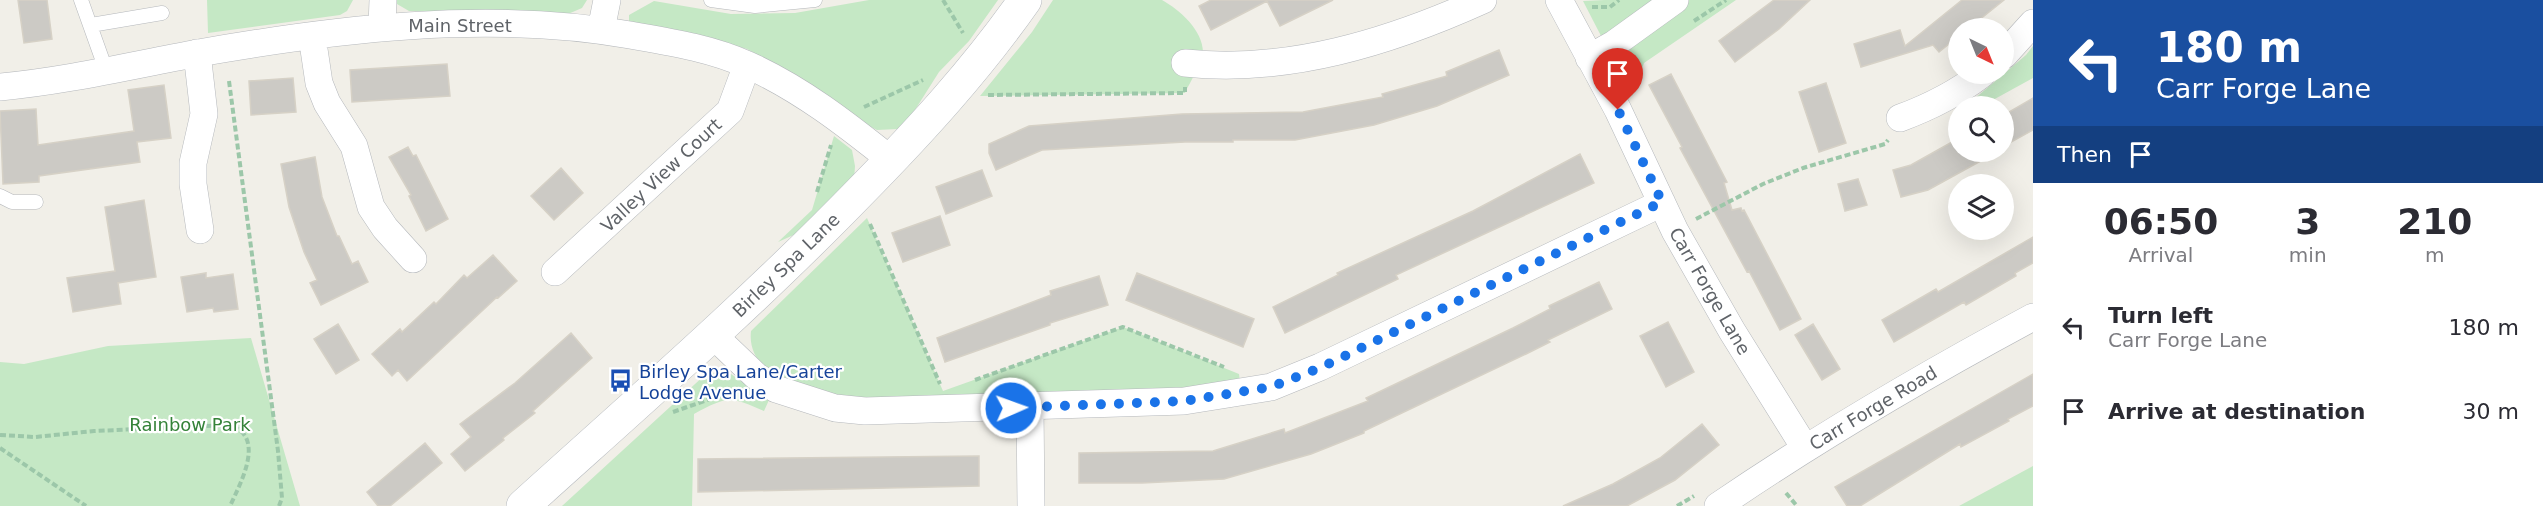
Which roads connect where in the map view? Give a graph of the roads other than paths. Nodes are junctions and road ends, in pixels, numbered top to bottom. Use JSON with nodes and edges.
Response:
{"nodes":[{"id":1,"x":81,"y":0,"type":"edge"},
{"id":2,"x":607,"y":0,"type":"edge"},
{"id":3,"x":711,"y":0,"type":"edge"},
{"id":4,"x":815,"y":0,"type":"edge"},
{"id":5,"x":1025,"y":0,"type":"edge"},
{"id":6,"x":1482,"y":0,"type":"edge"},
{"id":7,"x":1559,"y":0,"type":"edge"},
{"id":8,"x":1675,"y":0,"type":"edge"},
{"id":9,"x":162,"y":13,"type":"dead end"},
{"id":10,"x":383,"y":13,"type":"edge"},
{"id":11,"x":2033,"y":23,"type":"edge"},
{"id":12,"x":91,"y":25,"type":"junction"},
{"id":13,"x":601,"y":30,"type":"junction"},
{"id":14,"x":312,"y":36,"type":"junction"},
{"id":15,"x":2014,"y":44,"type":"edge"},
{"id":16,"x":197,"y":53,"type":"junction"},
{"id":17,"x":1589,"y":58,"type":"junction"},
{"id":18,"x":1185,"y":63,"type":"road end"},
{"id":19,"x":747,"y":65,"type":"junction"},
{"id":20,"x":106,"y":70,"type":"junction"},
{"id":21,"x":1968,"y":84,"type":"edge"},
{"id":22,"x":0,"y":87,"type":"edge"},
{"id":23,"x":1900,"y":118,"type":"road end"},
{"id":24,"x":891,"y":160,"type":"junction"},
{"id":25,"x":0,"y":196,"type":"edge"},
{"id":26,"x":36,"y":202,"type":"dead end"},
{"id":27,"x":1662,"y":202,"type":"junction"},
{"id":28,"x":201,"y":230,"type":"dead end"},
{"id":29,"x":413,"y":259,"type":"dead end"},
{"id":30,"x":555,"y":272,"type":"dead end"},
{"id":31,"x":2033,"y":317,"type":"edge"},
{"id":32,"x":713,"y":336,"type":"junction"},
{"id":33,"x":1030,"y":407,"type":"junction"},
{"id":34,"x":1805,"y":448,"type":"junction"},
{"id":35,"x":523,"y":506,"type":"edge"},
{"id":36,"x":1031,"y":506,"type":"edge"},
{"id":37,"x":1718,"y":506,"type":"edge"}],
"edges":[{"from":1,"to":12,"type":"lane"},
{"from":2,"to":13,"type":"street"},
{"from":3,"to":4,"type":"lane"},
{"from":5,"to":24,"type":"street","name":"Birley Spa Lane"},
{"from":6,"to":18,"type":"street"},
{"from":7,"to":17,"type":"street","name":"Carr Forge Lane"},
{"from":8,"to":17,"type":"street"},
{"from":9,"to":12,"type":"lane"},
{"from":10,"to":13,"type":"street","name":"Main Street"},
{"from":10,"to":14,"type":"street","name":"Main Street"},
{"from":11,"to":15,"type":"street"},
{"from":12,"to":20,"type":"lane"},
{"from":13,"to":19,"type":"street","name":"Main Street"},
{"from":14,"to":16,"type":"street","name":"Main Street"},
{"from":14,"to":29,"type":"street"},
{"from":16,"to":20,"type":"street","name":"Main Street"},
{"from":16,"to":28,"type":"street"},
{"from":17,"to":27,"type":"street","name":"Carr Forge Lane"},
{"from":19,"to":24,"type":"street","name":"Main Street"},
{"from":19,"to":30,"type":"street","name":"Valley View Court"},
{"from":20,"to":22,"type":"street","name":"Main Street"},
{"from":21,"to":23,"type":"street"},
{"from":24,"to":32,"type":"street","name":"Birley Spa Lane"},
{"from":25,"to":26,"type":"lane"},
{"from":27,"to":33,"type":"street"},
{"from":27,"to":34,"type":"street","name":"Carr Forge Lane"},
{"from":31,"to":34,"type":"street","name":"Carr Forge Road"},
{"from":32,"to":33,"type":"street"},
{"from":32,"to":35,"type":"street","name":"Birley Spa Lane"},
{"from":33,"to":36,"type":"street"},
{"from":34,"to":37,"type":"street","name":"Carr Forge Road"}]}
